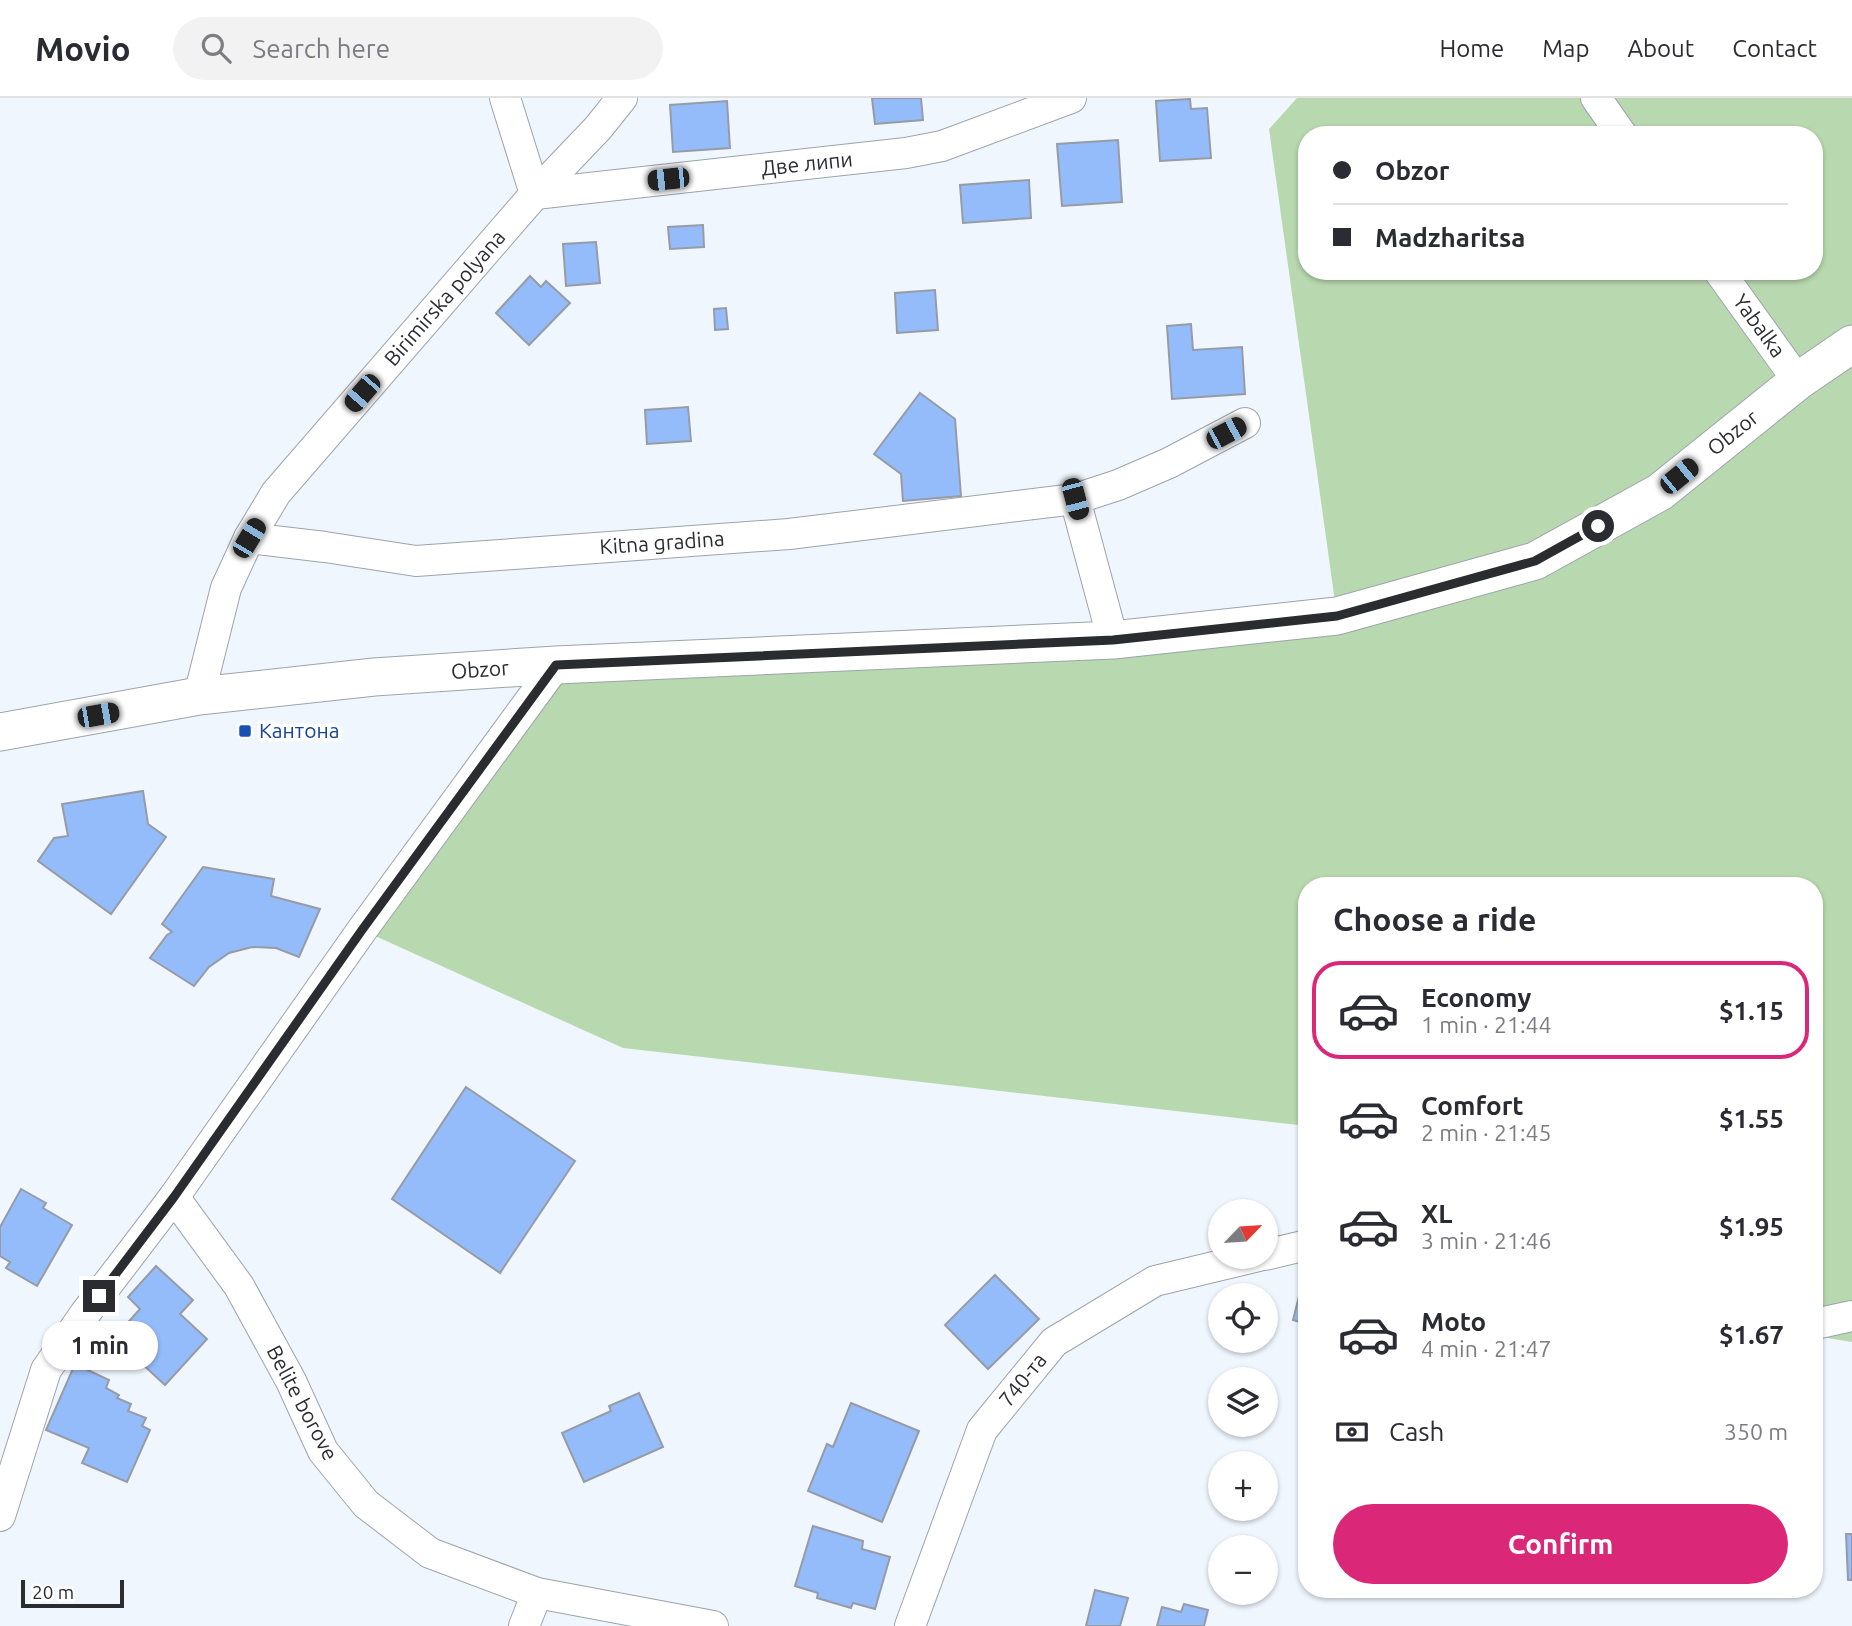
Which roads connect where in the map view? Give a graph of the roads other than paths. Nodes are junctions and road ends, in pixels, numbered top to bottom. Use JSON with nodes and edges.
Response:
{"nodes":[{"id":1,"x":505,"y":98,"type":"edge"},
{"id":2,"x":621,"y":98,"type":"edge"},
{"id":3,"x":1071,"y":98,"type":"edge"},
{"id":4,"x":1596,"y":98,"type":"edge"},
{"id":5,"x":1616,"y":126,"type":"edge"},
{"id":6,"x":535,"y":194,"type":"junction"},
{"id":7,"x":1725,"y":280,"type":"edge"},
{"id":8,"x":1852,"y":344,"type":"edge"},
{"id":9,"x":1798,"y":382,"type":"junction"},
{"id":10,"x":1245,"y":423,"type":"dead end"},
{"id":11,"x":1075,"y":499,"type":"junction"},
{"id":12,"x":249,"y":538,"type":"junction"},
{"id":13,"x":1113,"y":640,"type":"junction"},
{"id":14,"x":556,"y":665,"type":"junction"},
{"id":15,"x":199,"y":696,"type":"junction"},
{"id":16,"x":0,"y":732,"type":"edge"},
{"id":17,"x":174,"y":1197,"type":"junction"},
{"id":18,"x":1298,"y":1247,"type":"edge"},
{"id":19,"x":1278,"y":1252,"type":"edge"},
{"id":20,"x":1208,"y":1268,"type":"edge"},
{"id":21,"x":1852,"y":1316,"type":"edge"},
{"id":22,"x":1823,"y":1322,"type":"edge"},
{"id":23,"x":0,"y":1516,"type":"edge"},
{"id":24,"x":537,"y":1593,"type":"junction"},
{"id":25,"x":524,"y":1626,"type":"edge"},
{"id":26,"x":713,"y":1626,"type":"edge"},
{"id":27,"x":909,"y":1626,"type":"edge"}],
"edges":[{"from":1,"to":6,"type":"street"},
{"from":2,"to":6,"type":"street","name":"Birimirska polyana"},
{"from":3,"to":6,"type":"street","name":"Две липи"},
{"from":4,"to":5,"type":"street"},
{"from":6,"to":12,"type":"street","name":"Birimirska polyana"},
{"from":7,"to":9,"type":"street","name":"Yabalka"},
{"from":8,"to":9,"type":"street","name":"Obzor"},
{"from":9,"to":13,"type":"street","name":"Obzor"},
{"from":10,"to":11,"type":"street","name":"Kitna gradina"},
{"from":11,"to":12,"type":"street","name":"Kitna gradina"},
{"from":11,"to":13,"type":"street"},
{"from":12,"to":15,"type":"street","name":"Birimirska polyana"},
{"from":13,"to":14,"type":"street","name":"Obzor"},
{"from":14,"to":15,"type":"street","name":"Obzor"},
{"from":14,"to":17,"type":"street"},
{"from":15,"to":16,"type":"street","name":"Obzor"},
{"from":17,"to":23,"type":"street"},
{"from":17,"to":24,"type":"street","name":"Belite borove"},
{"from":18,"to":19,"type":"street"},
{"from":20,"to":27,"type":"street","name":"740-та"},
{"from":21,"to":22,"type":"street"},
{"from":24,"to":25,"type":"street"},
{"from":24,"to":26,"type":"street","name":"Belite borove"}]}
